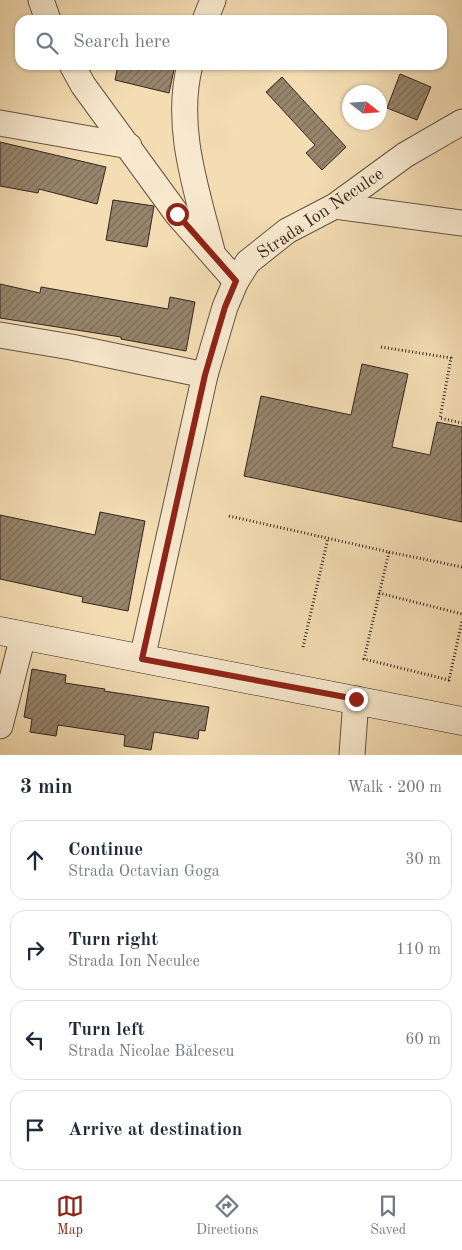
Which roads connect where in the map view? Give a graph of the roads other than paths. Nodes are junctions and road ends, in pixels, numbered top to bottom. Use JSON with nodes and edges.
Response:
{"nodes":[{"id":1,"x":41,"y":0,"type":"edge"},
{"id":2,"x":213,"y":0,"type":"edge"},
{"id":3,"x":46,"y":15,"type":"edge"},
{"id":4,"x":207,"y":15,"type":"edge"},
{"id":5,"x":75,"y":70,"type":"edge"},
{"id":6,"x":189,"y":70,"type":"edge"},
{"id":7,"x":462,"y":122,"type":"edge"},
{"id":8,"x":0,"y":124,"type":"edge"},
{"id":9,"x":129,"y":146,"type":"junction"},
{"id":10,"x":335,"y":206,"type":"junction"},
{"id":11,"x":462,"y":223,"type":"edge"},
{"id":12,"x":213,"y":256,"type":"junction"},
{"id":13,"x":236,"y":281,"type":"junction"},
{"id":14,"x":0,"y":335,"type":"edge"},
{"id":15,"x":205,"y":375,"type":"junction"},
{"id":16,"x":11,"y":633,"type":"edge"},
{"id":17,"x":142,"y":659,"type":"junction"},
{"id":18,"x":356,"y":699,"type":"junction"},
{"id":19,"x":462,"y":721,"type":"edge"},
{"id":20,"x":0,"y":726,"type":"edge"},
{"id":21,"x":352,"y":755,"type":"edge"}],
"edges":[{"from":1,"to":3,"type":"street"},
{"from":2,"to":4,"type":"street"},
{"from":5,"to":9,"type":"street"},
{"from":6,"to":12,"type":"street"},
{"from":7,"to":10,"type":"street","name":"Strada Ion Neculce"},
{"from":8,"to":9,"type":"street"},
{"from":9,"to":12,"type":"street"},
{"from":10,"to":11,"type":"street"},
{"from":10,"to":13,"type":"street","name":"Strada Ion Neculce"},
{"from":12,"to":13,"type":"street"},
{"from":13,"to":15,"type":"street","name":"Strada Ion Neculce"},
{"from":14,"to":15,"type":"street"},
{"from":15,"to":17,"type":"street","name":"Strada Ion Neculce"},
{"from":16,"to":17,"type":"main road"},
{"from":16,"to":20,"type":"street"},
{"from":17,"to":18,"type":"main road"},
{"from":18,"to":19,"type":"main road"},
{"from":18,"to":21,"type":"street"}]}
